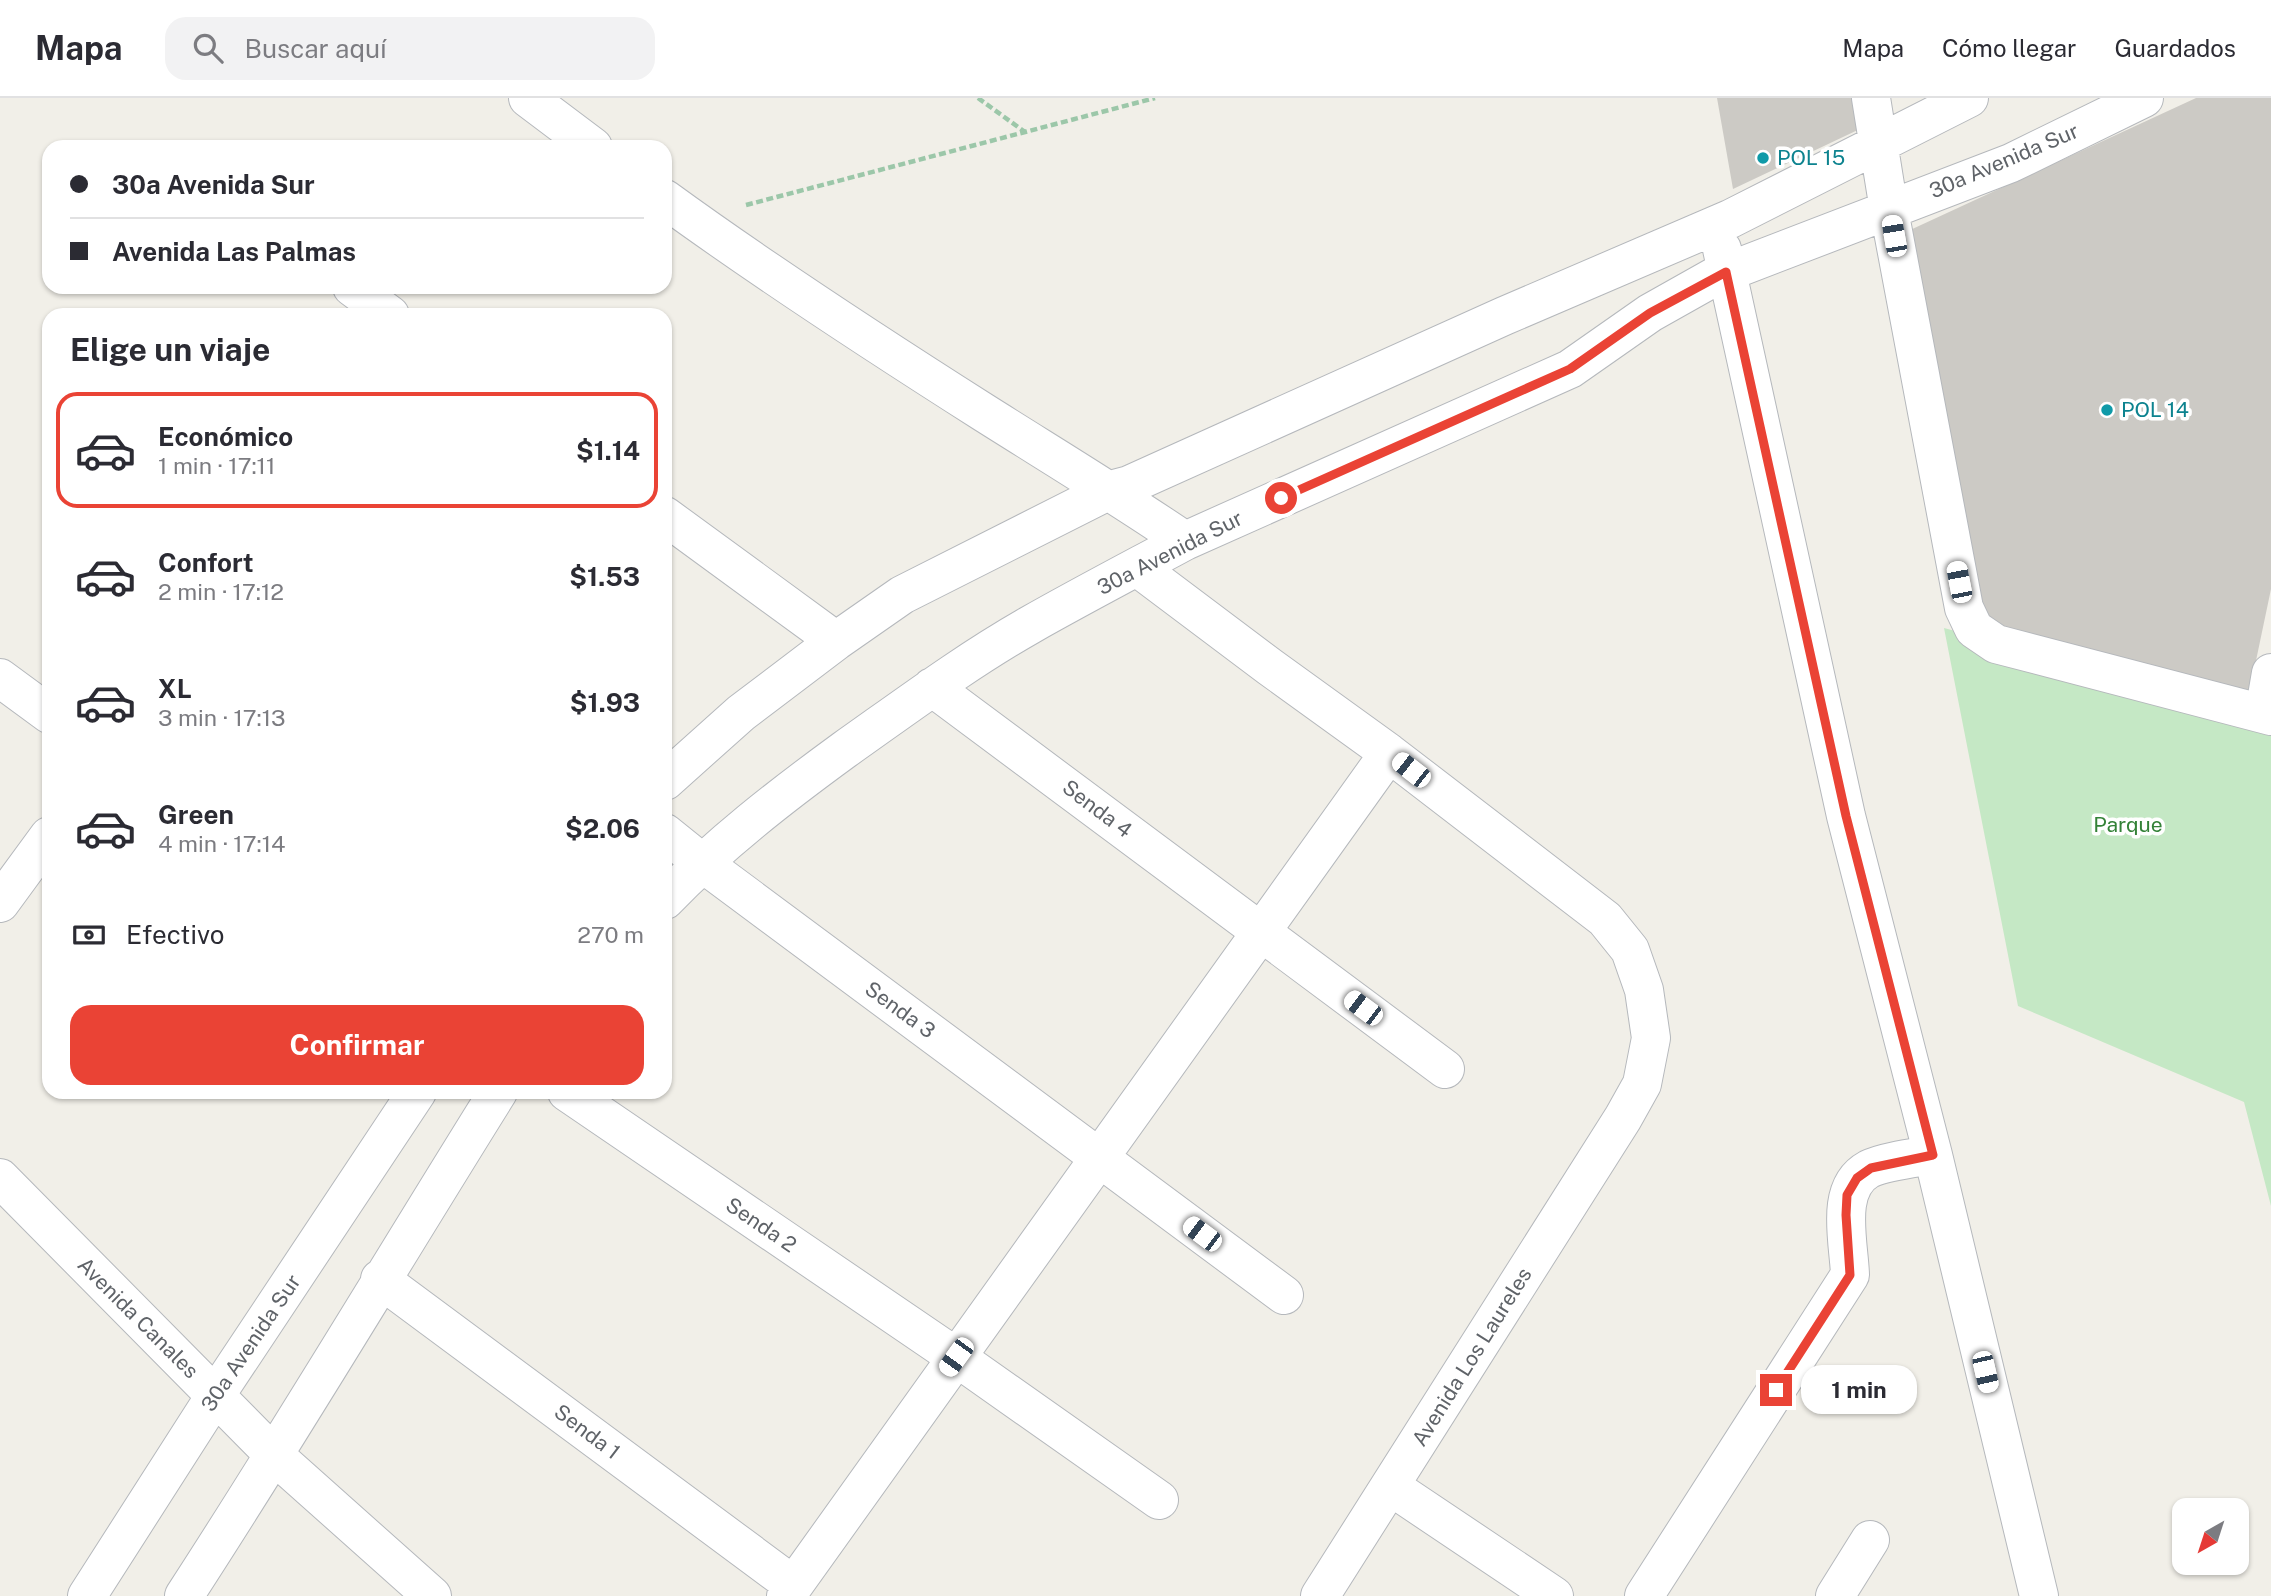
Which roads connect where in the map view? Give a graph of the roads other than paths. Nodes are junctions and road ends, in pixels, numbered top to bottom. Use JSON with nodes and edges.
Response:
{"nodes":[{"id":1,"x":528,"y":98,"type":"edge"},
{"id":2,"x":1871,"y":98,"type":"edge"},
{"id":3,"x":1969,"y":98,"type":"edge"},
{"id":4,"x":2144,"y":98,"type":"edge"},
{"id":5,"x":584,"y":140,"type":"edge"},
{"id":6,"x":1879,"y":143,"type":"junction"},
{"id":7,"x":678,"y":209,"type":"edge"},
{"id":8,"x":1889,"y":209,"type":"junction"},
{"id":9,"x":1717,"y":224,"type":"junction"},
{"id":10,"x":1726,"y":272,"type":"junction"},
{"id":11,"x":362,"y":294,"type":"edge"},
{"id":12,"x":380,"y":308,"type":"edge"},
{"id":13,"x":1110,"y":490,"type":"junction"},
{"id":14,"x":672,"y":521,"type":"edge"},
{"id":15,"x":1185,"y":541,"type":"junction"},
{"id":16,"x":1137,"y":567,"type":"junction"},
{"id":17,"x":836,"y":641,"type":"junction"},
{"id":18,"x":2271,"y":673,"type":"edge"},
{"id":19,"x":0,"y":678,"type":"edge"},
{"id":20,"x":932,"y":687,"type":"junction"},
{"id":21,"x":42,"y":709,"type":"edge"},
{"id":22,"x":2267,"y":715,"type":"edge"},
{"id":23,"x":1389,"y":753,"type":"junction"},
{"id":24,"x":672,"y":775,"type":"edge"},
{"id":25,"x":672,"y":839,"type":"edge"},
{"id":26,"x":42,"y":846,"type":"edge"},
{"id":27,"x":701,"y":862,"type":"junction"},
{"id":28,"x":672,"y":893,"type":"edge"},
{"id":29,"x":0,"y":903,"type":"edge"},
{"id":30,"x":1261,"y":931,"type":"junction"},
{"id":31,"x":1445,"y":1069,"type":"dead end"},
{"id":32,"x":412,"y":1099,"type":"edge"},
{"id":33,"x":494,"y":1099,"type":"edge"},
{"id":34,"x":577,"y":1099,"type":"edge"},
{"id":35,"x":1933,"y":1155,"type":"junction"},
{"id":36,"x":1100,"y":1157,"type":"junction"},
{"id":37,"x":0,"y":1178,"type":"edge"},
{"id":38,"x":380,"y":1279,"type":"junction"},
{"id":39,"x":1284,"y":1295,"type":"dead end"},
{"id":40,"x":956,"y":1357,"type":"junction"},
{"id":41,"x":215,"y":1396,"type":"junction"},
{"id":42,"x":275,"y":1456,"type":"junction"},
{"id":43,"x":1390,"y":1486,"type":"junction"},
{"id":44,"x":1159,"y":1500,"type":"dead end"},
{"id":45,"x":1870,"y":1540,"type":"dead end"},
{"id":46,"x":790,"y":1591,"type":"edge"},
{"id":47,"x":87,"y":1596,"type":"edge"},
{"id":48,"x":184,"y":1596,"type":"edge"},
{"id":49,"x":432,"y":1596,"type":"edge"},
{"id":50,"x":1320,"y":1596,"type":"edge"},
{"id":51,"x":1554,"y":1596,"type":"edge"},
{"id":52,"x":1644,"y":1596,"type":"edge"},
{"id":53,"x":1835,"y":1596,"type":"edge"},
{"id":54,"x":2039,"y":1596,"type":"edge"}],
"edges":[{"from":1,"to":5,"type":"street"},
{"from":2,"to":6,"type":"street"},
{"from":3,"to":6,"type":"street"},
{"from":4,"to":8,"type":"street","name":"30a Avenida Sur"},
{"from":6,"to":8,"type":"street"},
{"from":6,"to":9,"type":"street"},
{"from":7,"to":13,"type":"street"},
{"from":8,"to":10,"type":"street","name":"30a Avenida Sur"},
{"from":8,"to":22,"type":"street"},
{"from":9,"to":10,"type":"street"},
{"from":9,"to":13,"type":"street"},
{"from":10,"to":15,"type":"street","name":"30a Avenida Sur"},
{"from":10,"to":35,"type":"street"},
{"from":11,"to":12,"type":"street"},
{"from":13,"to":15,"type":"street"},
{"from":13,"to":17,"type":"street"},
{"from":14,"to":17,"type":"street"},
{"from":15,"to":16,"type":"street","name":"30a Avenida Sur"},
{"from":16,"to":20,"type":"street","name":"30a Avenida Sur"},
{"from":16,"to":23,"type":"street","name":"Avenida Los Laureles"},
{"from":17,"to":24,"type":"street"},
{"from":18,"to":22,"type":"street"},
{"from":19,"to":21,"type":"street"},
{"from":20,"to":27,"type":"street","name":"30a Avenida Sur"},
{"from":20,"to":30,"type":"street","name":"Senda 4"},
{"from":23,"to":30,"type":"street"},
{"from":23,"to":43,"type":"street","name":"Avenida Los Laureles"},
{"from":25,"to":27,"type":"street","name":"Senda 3"},
{"from":26,"to":29,"type":"street"},
{"from":27,"to":28,"type":"street","name":"30a Avenida Sur"},
{"from":27,"to":36,"type":"street","name":"Senda 3"},
{"from":30,"to":31,"type":"street","name":"Senda 4"},
{"from":30,"to":36,"type":"street"},
{"from":32,"to":41,"type":"street","name":"30a Avenida Sur"},
{"from":33,"to":38,"type":"street"},
{"from":34,"to":40,"type":"street","name":"Senda 2"},
{"from":35,"to":52,"type":"street"},
{"from":35,"to":54,"type":"street"},
{"from":36,"to":39,"type":"street","name":"Senda 3"},
{"from":36,"to":40,"type":"street"},
{"from":37,"to":41,"type":"street","name":"Avenida Canales"},
{"from":38,"to":42,"type":"street"},
{"from":38,"to":46,"type":"street","name":"Senda 1"},
{"from":40,"to":44,"type":"street","name":"Senda 2"},
{"from":40,"to":46,"type":"street"},
{"from":41,"to":42,"type":"street","name":"Avenida Canales"},
{"from":41,"to":47,"type":"street","name":"30a Avenida Sur"},
{"from":42,"to":48,"type":"street"},
{"from":42,"to":49,"type":"street","name":"Avenida Canales"},
{"from":43,"to":50,"type":"street","name":"Avenida Los Laureles"},
{"from":43,"to":51,"type":"street"},
{"from":45,"to":53,"type":"street"}]}
